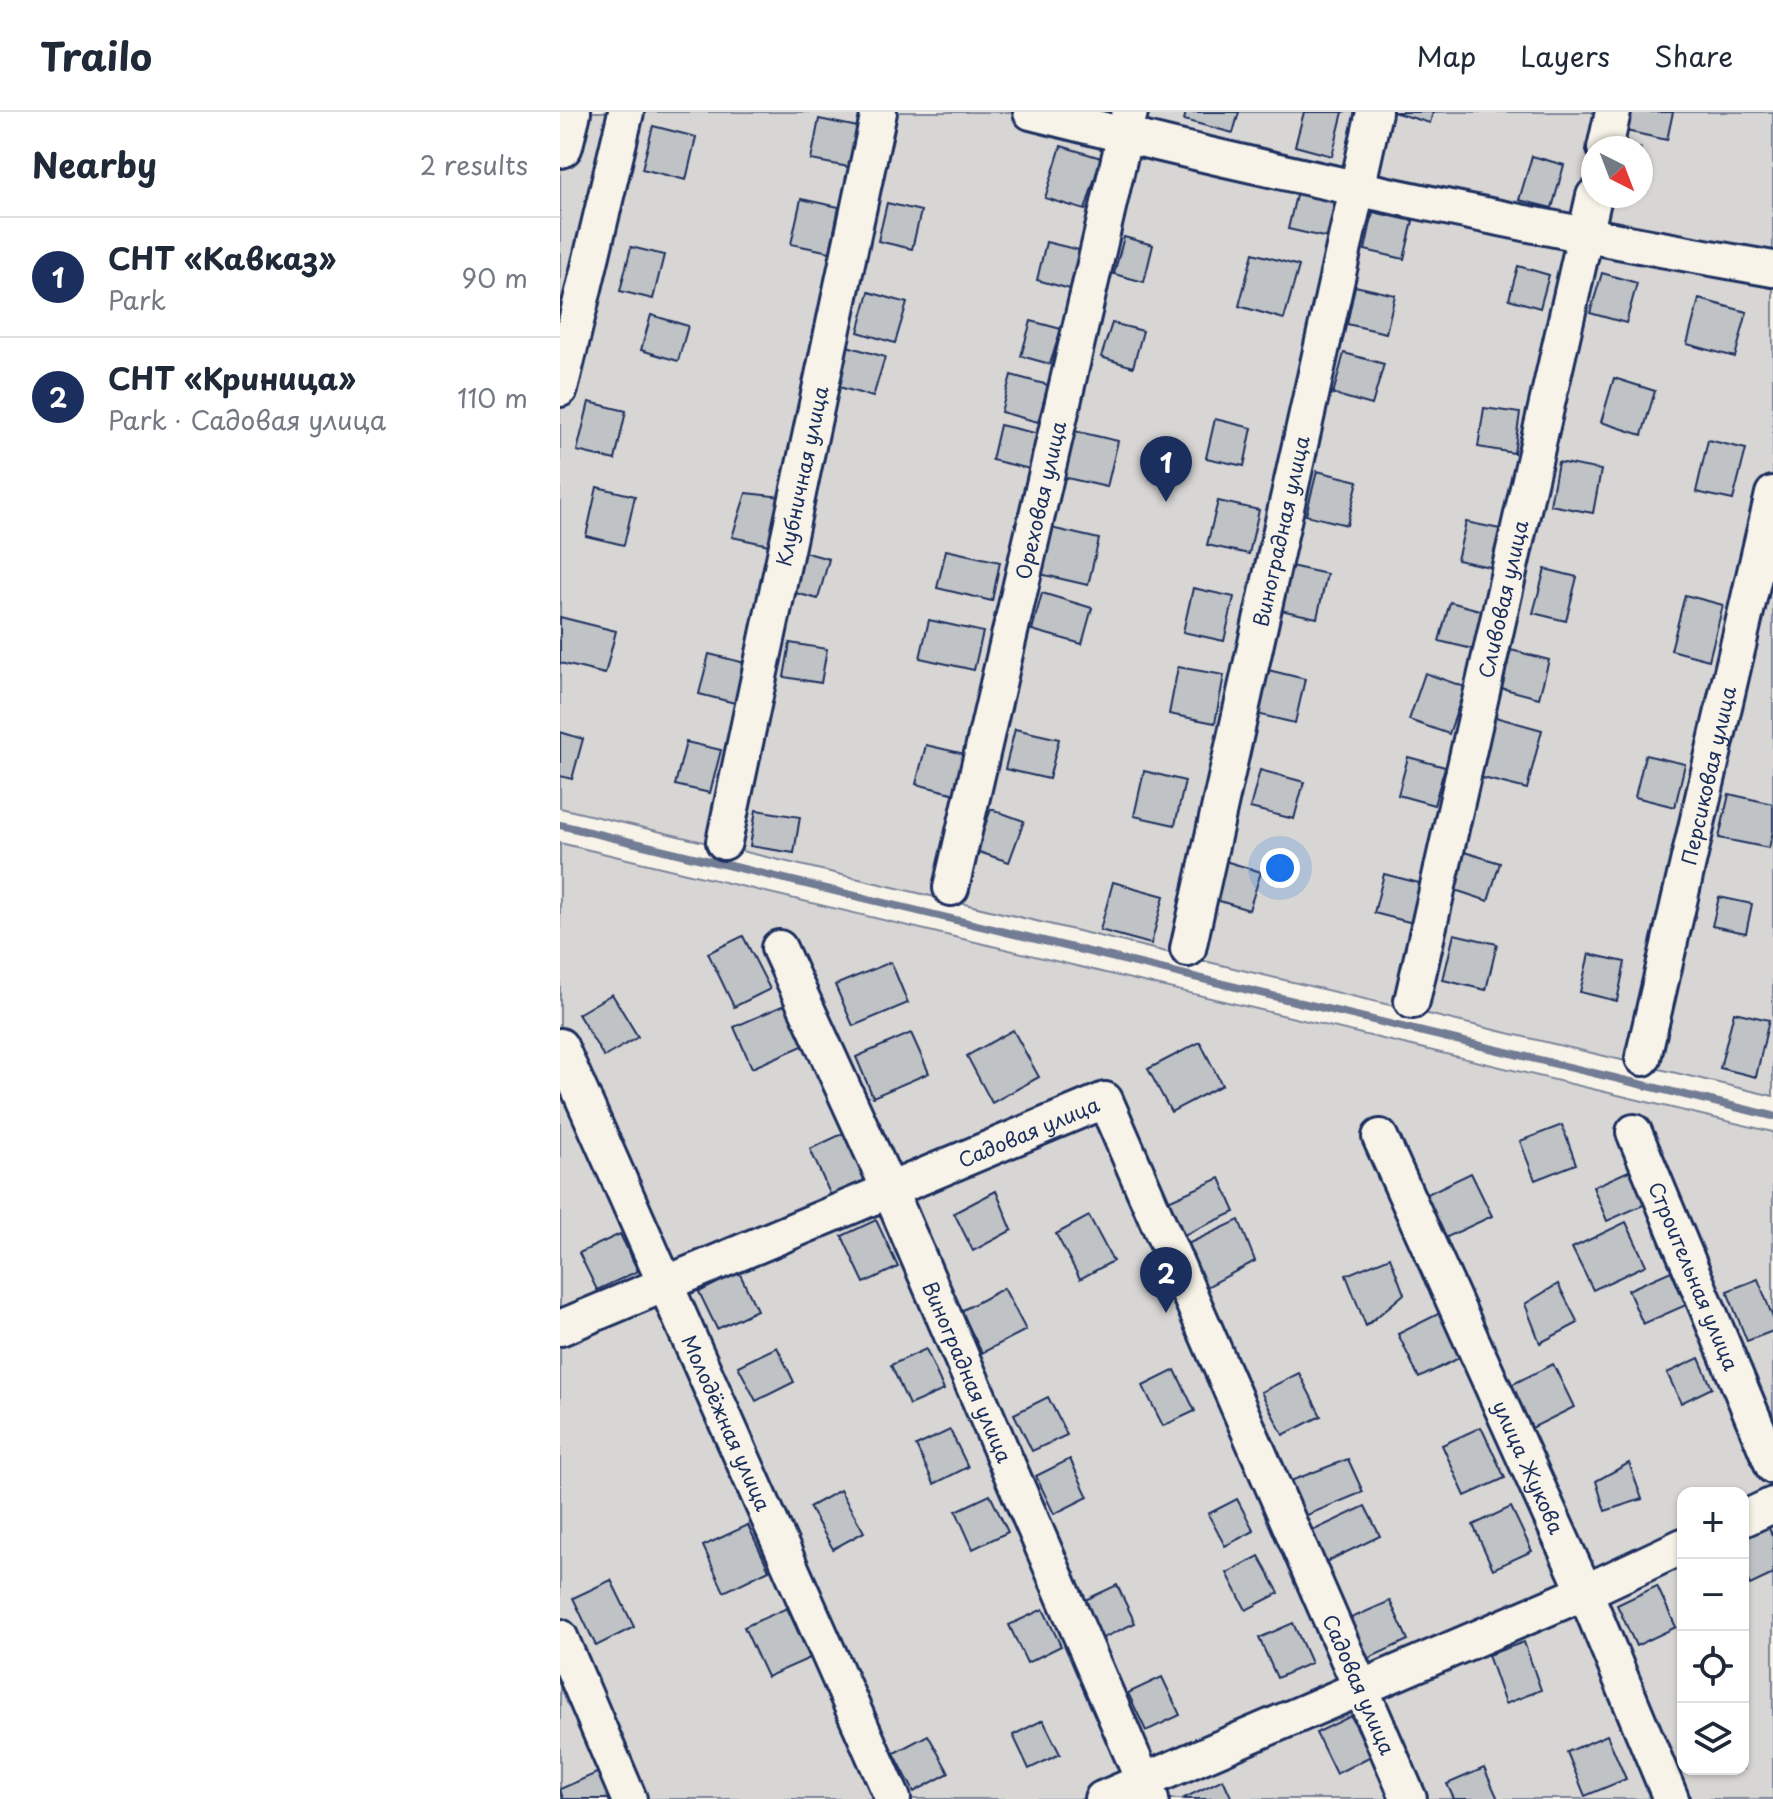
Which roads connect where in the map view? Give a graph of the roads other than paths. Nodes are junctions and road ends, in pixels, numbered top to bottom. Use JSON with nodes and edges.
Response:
{"nodes":[{"id":1,"x":568,"y":112,"type":"edge"},
{"id":2,"x":626,"y":112,"type":"edge"},
{"id":3,"x":879,"y":112,"type":"edge"},
{"id":4,"x":1031,"y":112,"type":"edge"},
{"id":5,"x":1374,"y":112,"type":"edge"},
{"id":6,"x":1613,"y":112,"type":"edge"},
{"id":7,"x":1127,"y":124,"type":"edge"},
{"id":8,"x":1608,"y":136,"type":"edge"},
{"id":9,"x":560,"y":145,"type":"edge"},
{"id":10,"x":1358,"y":186,"type":"junction"},
{"id":11,"x":1591,"y":208,"type":"edge"},
{"id":12,"x":1585,"y":236,"type":"junction"},
{"id":13,"x":1773,"y":269,"type":"edge"},
{"id":14,"x":560,"y":389,"type":"edge"},
{"id":15,"x":1773,"y":494,"type":"edge"},
{"id":16,"x":724,"y":842,"type":"dead end"},
{"id":17,"x":951,"y":888,"type":"dead end"},
{"id":18,"x":779,"y":948,"type":"dead end"},
{"id":19,"x":1188,"y":949,"type":"dead end"},
{"id":20,"x":1412,"y":1001,"type":"dead end"},
{"id":21,"x":560,"y":1046,"type":"edge"},
{"id":22,"x":1643,"y":1058,"type":"dead end"},
{"id":23,"x":1634,"y":1132,"type":"dead end"},
{"id":24,"x":1380,"y":1137,"type":"dead end"},
{"id":25,"x":890,"y":1191,"type":"junction"},
{"id":26,"x":667,"y":1286,"type":"junction"},
{"id":27,"x":560,"y":1328,"type":"edge"},
{"id":28,"x":1773,"y":1466,"type":"edge"},
{"id":29,"x":1773,"y":1505,"type":"edge"},
{"id":30,"x":1749,"y":1516,"type":"edge"},
{"id":31,"x":1677,"y":1549,"type":"edge"},
{"id":32,"x":1585,"y":1592,"type":"junction"},
{"id":33,"x":560,"y":1637,"type":"edge"},
{"id":34,"x":1360,"y":1686,"type":"junction"},
{"id":35,"x":1147,"y":1790,"type":"edge"},
{"id":36,"x":629,"y":1799,"type":"edge"},
{"id":37,"x":893,"y":1799,"type":"edge"},
{"id":38,"x":1102,"y":1799,"type":"edge"},
{"id":39,"x":1409,"y":1799,"type":"edge"},
{"id":40,"x":1671,"y":1799,"type":"edge"}],
"edges":[{"from":1,"to":9,"type":"street"},
{"from":2,"to":14,"type":"street"},
{"from":3,"to":16,"type":"street","name":"Клубничная улица"},
{"from":4,"to":7,"type":"street"},
{"from":5,"to":10,"type":"street","name":"Виноградная улица"},
{"from":6,"to":8,"type":"street"},
{"from":7,"to":10,"type":"street"},
{"from":7,"to":17,"type":"street","name":"Ореховая улица"},
{"from":10,"to":12,"type":"street"},
{"from":10,"to":19,"type":"street","name":"Виноградная улица"},
{"from":11,"to":12,"type":"street","name":"Сливовая улица"},
{"from":12,"to":13,"type":"street"},
{"from":12,"to":20,"type":"street","name":"Сливовая улица"},
{"from":15,"to":22,"type":"street","name":"Персиковая улица"},
{"from":18,"to":25,"type":"street","name":"Виноградная улица"},
{"from":21,"to":26,"type":"street","name":"Молодёжная улица"},
{"from":23,"to":28,"type":"street","name":"Строительная улица"},
{"from":24,"to":32,"type":"street","name":"улица Жукова"},
{"from":25,"to":26,"type":"street","name":"Садовая улица"},
{"from":25,"to":34,"type":"street","name":"Садовая улица"},
{"from":25,"to":35,"type":"street","name":"Виноградная улица"},
{"from":26,"to":27,"type":"street","name":"Садовая улица"},
{"from":26,"to":37,"type":"street","name":"Молодёжная улица"},
{"from":29,"to":30,"type":"street"},
{"from":31,"to":32,"type":"street"},
{"from":32,"to":34,"type":"street"},
{"from":32,"to":40,"type":"street","name":"улица Жукова"},
{"from":33,"to":36,"type":"street"},
{"from":34,"to":35,"type":"street"},
{"from":34,"to":39,"type":"street","name":"Садовая улица"},
{"from":35,"to":38,"type":"street"}]}
